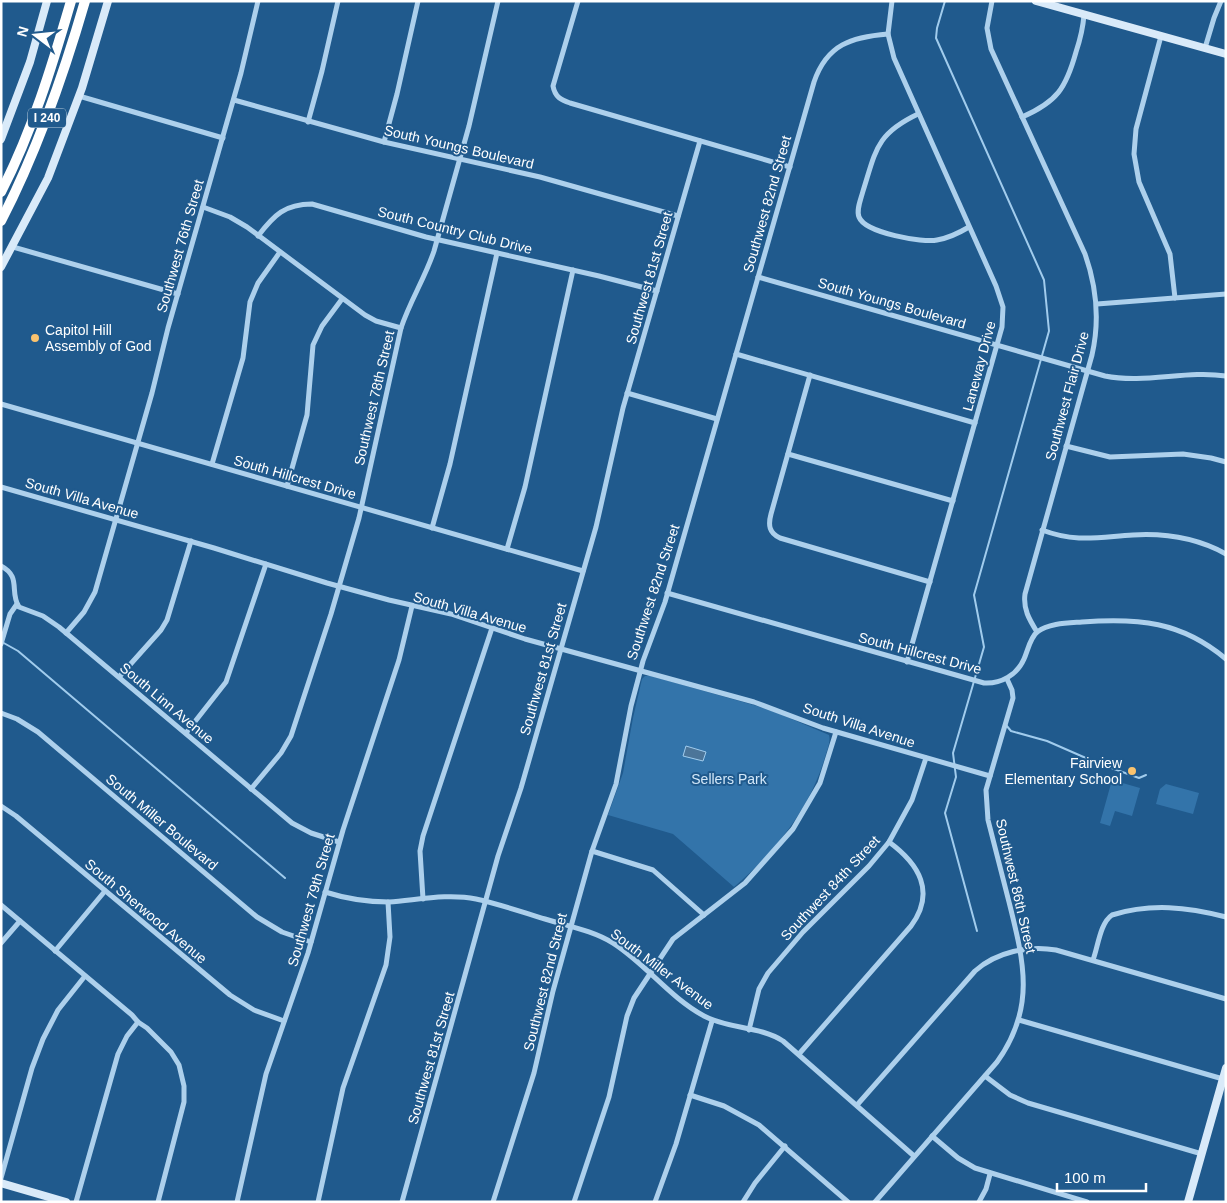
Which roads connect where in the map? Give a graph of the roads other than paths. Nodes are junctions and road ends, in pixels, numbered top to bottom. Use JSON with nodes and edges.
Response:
{"nodes":[{"id":1,"x":47,"y":1,"type":"edge"},
{"id":2,"x":71,"y":1,"type":"edge"},
{"id":3,"x":90,"y":1,"type":"edge"},
{"id":4,"x":108,"y":1,"type":"edge"},
{"id":5,"x":258,"y":1,"type":"edge"},
{"id":6,"x":338,"y":1,"type":"edge"},
{"id":7,"x":418,"y":1,"type":"edge"},
{"id":8,"x":498,"y":1,"type":"edge"},
{"id":9,"x":578,"y":1,"type":"edge"},
{"id":10,"x":892,"y":1,"type":"edge"},
{"id":11,"x":992,"y":1,"type":"edge"},
{"id":12,"x":1036,"y":1,"type":"edge"},
{"id":13,"x":1221,"y":1,"type":"edge"},
{"id":14,"x":83,"y":6,"type":"edge"},
{"id":15,"x":1084,"y":14,"type":"junction"},
{"id":16,"x":888,"y":34,"type":"junction"},
{"id":17,"x":1161,"y":36,"type":"junction"},
{"id":18,"x":1205,"y":48,"type":"junction"},
{"id":19,"x":1226,"y":54,"type":"edge"},
{"id":20,"x":79,"y":96,"type":"junction"},
{"id":21,"x":234,"y":100,"type":"junction"},
{"id":22,"x":918,"y":114,"type":"junction"},
{"id":23,"x":1022,"y":117,"type":"junction"},
{"id":24,"x":308,"y":122,"type":"junction"},
{"id":25,"x":223,"y":138,"type":"junction"},
{"id":26,"x":1,"y":139,"type":"edge"},
{"id":27,"x":700,"y":141,"type":"junction"},
{"id":28,"x":384,"y":142,"type":"junction"},
{"id":29,"x":460,"y":160,"type":"junction"},
{"id":30,"x":790,"y":167,"type":"junction"},
{"id":31,"x":1,"y":192,"type":"edge"},
{"id":32,"x":203,"y":207,"type":"junction"},
{"id":33,"x":678,"y":216,"type":"junction"},
{"id":34,"x":1,"y":221,"type":"edge"},
{"id":35,"x":969,"y":227,"type":"junction"},
{"id":36,"x":258,"y":236,"type":"junction"},
{"id":37,"x":437,"y":239,"type":"junction"},
{"id":38,"x":12,"y":247,"type":"junction"},
{"id":39,"x":280,"y":252,"type":"junction"},
{"id":40,"x":497,"y":253,"type":"junction"},
{"id":41,"x":1,"y":267,"type":"edge"},
{"id":42,"x":573,"y":270,"type":"junction"},
{"id":43,"x":758,"y":277,"type":"junction"},
{"id":44,"x":657,"y":291,"type":"junction"},
{"id":45,"x":178,"y":294,"type":"junction"},
{"id":46,"x":1226,"y":294,"type":"edge"},
{"id":47,"x":1175,"y":298,"type":"junction"},
{"id":48,"x":342,"y":299,"type":"junction"},
{"id":49,"x":1097,"y":304,"type":"junction"},
{"id":50,"x":401,"y":328,"type":"junction"},
{"id":51,"x":997,"y":345,"type":"junction"},
{"id":52,"x":736,"y":354,"type":"junction"},
{"id":53,"x":1087,"y":371,"type":"junction"},
{"id":54,"x":810,"y":376,"type":"junction"},
{"id":55,"x":1226,"y":376,"type":"edge"},
{"id":56,"x":627,"y":393,"type":"junction"},
{"id":57,"x":1,"y":404,"type":"edge"},
{"id":58,"x":717,"y":419,"type":"junction"},
{"id":59,"x":975,"y":423,"type":"junction"},
{"id":60,"x":138,"y":444,"type":"junction"},
{"id":61,"x":1066,"y":446,"type":"junction"},
{"id":62,"x":788,"y":454,"type":"junction"},
{"id":63,"x":1226,"y":462,"type":"edge"},
{"id":64,"x":212,"y":464,"type":"junction"},
{"id":65,"x":287,"y":486,"type":"junction"},
{"id":66,"x":1,"y":487,"type":"edge"},
{"id":67,"x":953,"y":502,"type":"junction"},
{"id":68,"x":362,"y":507,"type":"junction"},
{"id":69,"x":116,"y":519,"type":"junction"},
{"id":70,"x":432,"y":528,"type":"junction"},
{"id":71,"x":1042,"y":530,"type":"junction"},
{"id":72,"x":191,"y":541,"type":"junction"},
{"id":73,"x":507,"y":549,"type":"junction"},
{"id":74,"x":1226,"y":554,"type":"edge"},
{"id":75,"x":266,"y":564,"type":"junction"},
{"id":76,"x":1,"y":566,"type":"edge"},
{"id":77,"x":583,"y":570,"type":"junction"},
{"id":78,"x":930,"y":582,"type":"junction"},
{"id":79,"x":339,"y":586,"type":"junction"},
{"id":80,"x":667,"y":593,"type":"junction"},
{"id":81,"x":17,"y":604,"type":"junction"},
{"id":82,"x":412,"y":606,"type":"junction"},
{"id":83,"x":492,"y":628,"type":"junction"},
{"id":84,"x":1037,"y":632,"type":"junction"},
{"id":85,"x":66,"y":633,"type":"junction"},
{"id":86,"x":1,"y":644,"type":"edge"},
{"id":87,"x":561,"y":649,"type":"junction"},
{"id":88,"x":1226,"y":659,"type":"edge"},
{"id":89,"x":907,"y":662,"type":"junction"},
{"id":90,"x":640,"y":671,"type":"junction"},
{"id":91,"x":119,"y":678,"type":"junction"},
{"id":92,"x":1007,"y":679,"type":"junction"},
{"id":93,"x":1,"y":713,"type":"edge"},
{"id":94,"x":836,"y":732,"type":"junction"},
{"id":95,"x":186,"y":733,"type":"junction"},
{"id":96,"x":926,"y":758,"type":"junction"},
{"id":97,"x":990,"y":776,"type":"junction"},
{"id":98,"x":251,"y":789,"type":"junction"},
{"id":99,"x":1,"y":806,"type":"edge"},
{"id":100,"x":339,"y":842,"type":"junction"},
{"id":101,"x":889,"y":842,"type":"junction"},
{"id":102,"x":592,"y":851,"type":"junction"},
{"id":103,"x":105,"y":891,"type":"junction"},
{"id":104,"x":326,"y":892,"type":"junction"},
{"id":105,"x":423,"y":899,"type":"junction"},
{"id":106,"x":388,"y":902,"type":"junction"},
{"id":107,"x":486,"y":902,"type":"junction"},
{"id":108,"x":1,"y":905,"type":"edge"},
{"id":109,"x":704,"y":915,"type":"junction"},
{"id":110,"x":1226,"y":917,"type":"edge"},
{"id":111,"x":20,"y":921,"type":"junction"},
{"id":112,"x":570,"y":926,"type":"junction"},
{"id":113,"x":311,"y":942,"type":"junction"},
{"id":114,"x":1,"y":943,"type":"edge"},
{"id":115,"x":1020,"y":950,"type":"junction"},
{"id":116,"x":55,"y":951,"type":"junction"},
{"id":117,"x":1094,"y":960,"type":"junction"},
{"id":118,"x":650,"y":974,"type":"junction"},
{"id":119,"x":85,"y":976,"type":"junction"},
{"id":120,"x":1226,"y":998,"type":"edge"},
{"id":121,"x":1019,"y":1020,"type":"junction"},
{"id":122,"x":284,"y":1021,"type":"junction"},
{"id":123,"x":712,"y":1021,"type":"junction"},
{"id":124,"x":138,"y":1022,"type":"junction"},
{"id":125,"x":749,"y":1030,"type":"junction"},
{"id":126,"x":799,"y":1054,"type":"junction"},
{"id":127,"x":1226,"y":1068,"type":"edge"},
{"id":128,"x":985,"y":1076,"type":"junction"},
{"id":129,"x":1223,"y":1079,"type":"junction"},
{"id":130,"x":690,"y":1095,"type":"junction"},
{"id":131,"x":857,"y":1105,"type":"junction"},
{"id":132,"x":932,"y":1136,"type":"junction"},
{"id":133,"x":785,"y":1146,"type":"junction"},
{"id":134,"x":1202,"y":1154,"type":"junction"},
{"id":135,"x":914,"y":1156,"type":"junction"},
{"id":136,"x":990,"y":1174,"type":"junction"},
{"id":137,"x":1,"y":1178,"type":"edge"},
{"id":138,"x":1,"y":1183,"type":"edge"},
{"id":139,"x":66,"y":1202,"type":"edge"},
{"id":140,"x":76,"y":1202,"type":"edge"},
{"id":141,"x":158,"y":1202,"type":"edge"},
{"id":142,"x":237,"y":1202,"type":"edge"},
{"id":143,"x":318,"y":1202,"type":"edge"},
{"id":144,"x":402,"y":1202,"type":"edge"},
{"id":145,"x":492,"y":1202,"type":"edge"},
{"id":146,"x":574,"y":1202,"type":"edge"},
{"id":147,"x":655,"y":1202,"type":"edge"},
{"id":148,"x":743,"y":1202,"type":"edge"},
{"id":149,"x":848,"y":1202,"type":"edge"},
{"id":150,"x":875,"y":1202,"type":"edge"},
{"id":151,"x":979,"y":1202,"type":"edge"},
{"id":152,"x":1087,"y":1202,"type":"edge"},
{"id":153,"x":1188,"y":1202,"type":"edge"}],
"edges":[{"from":1,"to":26,"type":"main road"},
{"from":2,"to":31,"type":"highway","number":"I 240"},
{"from":3,"to":14,"type":"highway"},
{"from":4,"to":20,"type":"main road"},
{"from":5,"to":21,"type":"street","name":"Southwest 76th Street"},
{"from":6,"to":24,"type":"street"},
{"from":7,"to":28,"type":"street"},
{"from":8,"to":29,"type":"street","name":"Southwest 78th Street"},
{"from":9,"to":27,"type":"street"},
{"from":10,"to":16,"type":"street","name":"Laneway Drive"},
{"from":11,"to":23,"type":"street","name":"Southwest Flair Drive"},
{"from":12,"to":15,"type":"main road"},
{"from":13,"to":18,"type":"street"},
{"from":14,"to":34,"type":"highway","number":"I 240"},
{"from":15,"to":17,"type":"main road"},
{"from":15,"to":23,"type":"street"},
{"from":16,"to":22,"type":"street","name":"Laneway Drive"},
{"from":16,"to":30,"type":"street","name":"Southwest 82nd Street"},
{"from":17,"to":18,"type":"main road"},
{"from":17,"to":47,"type":"street"},
{"from":18,"to":19,"type":"main road"},
{"from":20,"to":25,"type":"street"},
{"from":20,"to":38,"type":"main road"},
{"from":21,"to":24,"type":"street","name":"South Youngs Boulevard"},
{"from":21,"to":25,"type":"street","name":"Southwest 76th Street"},
{"from":22,"to":35,"type":"street","name":"Laneway Drive"},
{"from":22,"to":35,"type":"street"},
{"from":23,"to":49,"type":"street","name":"Southwest Flair Drive"},
{"from":24,"to":28,"type":"street","name":"South Youngs Boulevard"},
{"from":25,"to":32,"type":"street","name":"Southwest 76th Street"},
{"from":27,"to":30,"type":"street"},
{"from":27,"to":33,"type":"street","name":"Southwest 81st Street"},
{"from":28,"to":29,"type":"street","name":"South Youngs Boulevard"},
{"from":29,"to":33,"type":"street","name":"South Youngs Boulevard"},
{"from":29,"to":37,"type":"street","name":"Southwest 78th Street"},
{"from":30,"to":43,"type":"street","name":"Southwest 82nd Street"},
{"from":32,"to":36,"type":"street"},
{"from":32,"to":45,"type":"street","name":"Southwest 76th Street"},
{"from":33,"to":44,"type":"street","name":"Southwest 81st Street"},
{"from":35,"to":51,"type":"street","name":"Laneway Drive"},
{"from":36,"to":37,"type":"street","name":"South Country Club Drive"},
{"from":36,"to":39,"type":"street"},
{"from":37,"to":40,"type":"street","name":"South Country Club Drive"},
{"from":37,"to":50,"type":"street","name":"Southwest 78th Street"},
{"from":38,"to":41,"type":"main road"},
{"from":38,"to":45,"type":"street"},
{"from":39,"to":48,"type":"street"},
{"from":39,"to":64,"type":"street"},
{"from":40,"to":42,"type":"street","name":"South Country Club Drive"},
{"from":40,"to":70,"type":"street"},
{"from":42,"to":44,"type":"street","name":"South Country Club Drive"},
{"from":42,"to":73,"type":"street"},
{"from":43,"to":51,"type":"street","name":"South Youngs Boulevard"},
{"from":43,"to":52,"type":"street","name":"Southwest 82nd Street"},
{"from":44,"to":56,"type":"street","name":"Southwest 81st Street"},
{"from":45,"to":60,"type":"street","name":"Southwest 76th Street"},
{"from":46,"to":47,"type":"street"},
{"from":47,"to":49,"type":"street"},
{"from":48,"to":50,"type":"street"},
{"from":48,"to":65,"type":"street"},
{"from":49,"to":53,"type":"street","name":"Southwest Flair Drive"},
{"from":50,"to":68,"type":"street","name":"Southwest 78th Street"},
{"from":51,"to":53,"type":"street","name":"South Youngs Boulevard"},
{"from":51,"to":59,"type":"street","name":"Laneway Drive"},
{"from":52,"to":54,"type":"street"},
{"from":52,"to":58,"type":"street","name":"Southwest 82nd Street"},
{"from":53,"to":55,"type":"street","name":"South Youngs Boulevard"},
{"from":53,"to":61,"type":"street","name":"Southwest Flair Drive"},
{"from":54,"to":59,"type":"street"},
{"from":54,"to":62,"type":"street"},
{"from":56,"to":58,"type":"street"},
{"from":56,"to":77,"type":"street","name":"Southwest 81st Street"},
{"from":57,"to":60,"type":"street","name":"South Hillcrest Drive"},
{"from":58,"to":80,"type":"street","name":"Southwest 82nd Street"},
{"from":59,"to":67,"type":"street","name":"Laneway Drive"},
{"from":60,"to":64,"type":"street","name":"South Hillcrest Drive"},
{"from":60,"to":69,"type":"street","name":"Southwest 76th Street"},
{"from":61,"to":63,"type":"street"},
{"from":61,"to":71,"type":"street","name":"Southwest Flair Drive"},
{"from":62,"to":67,"type":"street"},
{"from":62,"to":78,"type":"street"},
{"from":64,"to":65,"type":"street","name":"South Hillcrest Drive"},
{"from":65,"to":68,"type":"street","name":"South Hillcrest Drive"},
{"from":66,"to":69,"type":"street","name":"South Villa Avenue"},
{"from":67,"to":78,"type":"street","name":"Laneway Drive"},
{"from":68,"to":70,"type":"street","name":"South Hillcrest Drive"},
{"from":68,"to":79,"type":"street","name":"Southwest 78th Street"},
{"from":69,"to":72,"type":"street","name":"South Villa Avenue"},
{"from":69,"to":85,"type":"street","name":"Southwest 76th Street"},
{"from":70,"to":73,"type":"street","name":"South Hillcrest Drive"},
{"from":71,"to":74,"type":"street"},
{"from":71,"to":84,"type":"street","name":"Southwest Flair Drive"},
{"from":72,"to":75,"type":"street","name":"South Villa Avenue"},
{"from":72,"to":91,"type":"street"},
{"from":73,"to":77,"type":"street","name":"South Hillcrest Drive"},
{"from":75,"to":79,"type":"street","name":"South Villa Avenue"},
{"from":75,"to":95,"type":"street"},
{"from":76,"to":81,"type":"street"},
{"from":77,"to":87,"type":"street","name":"Southwest 81st Street"},
{"from":78,"to":89,"type":"street","name":"Laneway Drive"},
{"from":79,"to":82,"type":"street","name":"South Villa Avenue"},
{"from":79,"to":98,"type":"street","name":"Southwest 78th Street"},
{"from":80,"to":89,"type":"street","name":"South Hillcrest Drive"},
{"from":80,"to":90,"type":"street","name":"Southwest 82nd Street"},
{"from":81,"to":85,"type":"street","name":"South Linn Avenue"},
{"from":81,"to":86,"type":"street"},
{"from":82,"to":83,"type":"street","name":"South Villa Avenue"},
{"from":82,"to":100,"type":"street","name":"Southwest 79th Street"},
{"from":83,"to":87,"type":"street","name":"South Villa Avenue"},
{"from":83,"to":105,"type":"street"},
{"from":84,"to":88,"type":"street"},
{"from":84,"to":92,"type":"street"},
{"from":85,"to":91,"type":"street","name":"South Linn Avenue"},
{"from":87,"to":90,"type":"street","name":"South Villa Avenue"},
{"from":87,"to":107,"type":"street","name":"Southwest 81st Street"},
{"from":89,"to":92,"type":"street","name":"South Hillcrest Drive"},
{"from":90,"to":94,"type":"street","name":"South Villa Avenue"},
{"from":90,"to":102,"type":"street","name":"Southwest 82nd Street"},
{"from":91,"to":95,"type":"street","name":"South Linn Avenue"},
{"from":92,"to":97,"type":"street","name":"Southwest 86th Street"},
{"from":93,"to":113,"type":"street","name":"South Miller Boulevard"},
{"from":94,"to":96,"type":"street","name":"South Villa Avenue"},
{"from":94,"to":109,"type":"street"},
{"from":95,"to":98,"type":"street","name":"South Linn Avenue"},
{"from":96,"to":97,"type":"street","name":"South Villa Avenue"},
{"from":96,"to":101,"type":"street","name":"Southwest 84th Street"},
{"from":97,"to":115,"type":"street","name":"Southwest 86th Street"},
{"from":98,"to":100,"type":"street","name":"South Linn Avenue"},
{"from":99,"to":103,"type":"street","name":"South Sherwood Avenue"},
{"from":100,"to":104,"type":"street","name":"Southwest 79th Street"},
{"from":101,"to":125,"type":"street","name":"Southwest 84th Street"},
{"from":101,"to":126,"type":"street"},
{"from":102,"to":109,"type":"street"},
{"from":102,"to":112,"type":"street","name":"Southwest 82nd Street"},
{"from":103,"to":116,"type":"street"},
{"from":103,"to":122,"type":"street","name":"South Sherwood Avenue"},
{"from":104,"to":106,"type":"street","name":"South Miller Avenue"},
{"from":104,"to":113,"type":"street","name":"Southwest 79th Street"},
{"from":105,"to":106,"type":"street","name":"South Miller Avenue"},
{"from":105,"to":107,"type":"street","name":"South Miller Avenue"},
{"from":106,"to":143,"type":"street"},
{"from":107,"to":112,"type":"street","name":"South Miller Avenue"},
{"from":107,"to":144,"type":"street","name":"Southwest 81st Street"},
{"from":108,"to":111,"type":"street"},
{"from":109,"to":118,"type":"street"},
{"from":110,"to":117,"type":"street"},
{"from":111,"to":114,"type":"street"},
{"from":111,"to":116,"type":"street"},
{"from":112,"to":118,"type":"street","name":"South Miller Avenue"},
{"from":112,"to":145,"type":"street","name":"Southwest 82nd Street"},
{"from":113,"to":122,"type":"street","name":"Southwest 79th Street"},
{"from":115,"to":117,"type":"street"},
{"from":115,"to":121,"type":"street","name":"Southwest 86th Street"},
{"from":115,"to":131,"type":"street"},
{"from":116,"to":119,"type":"street"},
{"from":117,"to":120,"type":"street"},
{"from":118,"to":123,"type":"street","name":"South Miller Avenue"},
{"from":118,"to":146,"type":"street"},
{"from":119,"to":124,"type":"street"},
{"from":119,"to":137,"type":"street"},
{"from":121,"to":128,"type":"street","name":"Southwest 86th Street"},
{"from":121,"to":129,"type":"street"},
{"from":122,"to":142,"type":"street","name":"Southwest 79th Street"},
{"from":123,"to":125,"type":"street","name":"South Miller Avenue"},
{"from":123,"to":130,"type":"street"},
{"from":124,"to":140,"type":"street"},
{"from":124,"to":141,"type":"street"},
{"from":125,"to":126,"type":"street","name":"South Miller Avenue"},
{"from":126,"to":131,"type":"street","name":"South Miller Avenue"},
{"from":127,"to":129,"type":"main road"},
{"from":128,"to":132,"type":"street","name":"Southwest 86th Street"},
{"from":128,"to":134,"type":"street"},
{"from":129,"to":134,"type":"main road"},
{"from":130,"to":133,"type":"street"},
{"from":130,"to":147,"type":"street"},
{"from":131,"to":135,"type":"street","name":"South Miller Avenue"},
{"from":132,"to":135,"type":"street","name":"Southwest 86th Street"},
{"from":132,"to":136,"type":"street"},
{"from":133,"to":148,"type":"street"},
{"from":133,"to":149,"type":"street"},
{"from":134,"to":153,"type":"main road"},
{"from":135,"to":150,"type":"street","name":"Southwest 86th Street"},
{"from":136,"to":151,"type":"street"},
{"from":136,"to":152,"type":"street"},
{"from":138,"to":139,"type":"main road"}]}
